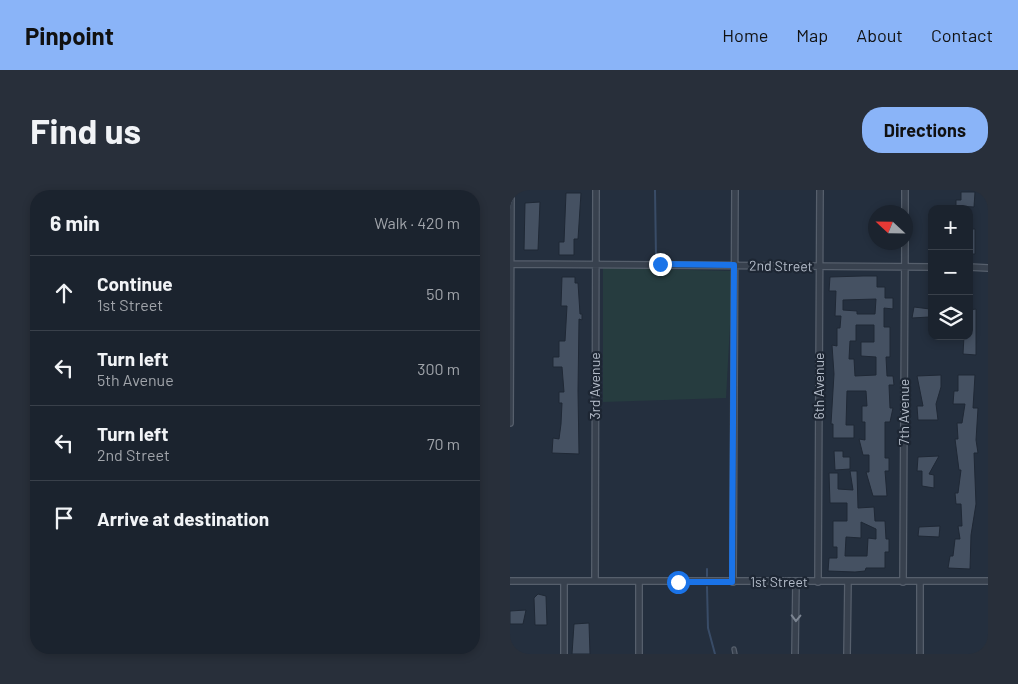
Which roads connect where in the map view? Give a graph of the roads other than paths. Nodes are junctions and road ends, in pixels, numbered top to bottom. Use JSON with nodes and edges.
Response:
{"nodes":[{"id":1,"x":511,"y":190,"type":"edge"},
{"id":2,"x":596,"y":190,"type":"edge"},
{"id":3,"x":735,"y":190,"type":"edge"},
{"id":4,"x":820,"y":190,"type":"edge"},
{"id":5,"x":905,"y":190,"type":"edge"},
{"id":6,"x":905,"y":205,"type":"edge"},
{"id":7,"x":905,"y":250,"type":"edge"},
{"id":8,"x":510,"y":264,"type":"edge"},
{"id":9,"x":596,"y":265,"type":"junction"},
{"id":10,"x":734,"y":265,"type":"junction"},
{"id":11,"x":819,"y":266,"type":"junction"},
{"id":12,"x":904,"y":266,"type":"junction"},
{"id":13,"x":928,"y":267,"type":"edge"},
{"id":14,"x":973,"y":267,"type":"edge"},
{"id":15,"x":988,"y":268,"type":"edge"},
{"id":16,"x":510,"y":423,"type":"edge"},
{"id":17,"x":510,"y":581,"type":"edge"},
{"id":18,"x":564,"y":581,"type":"junction"},
{"id":19,"x":595,"y":581,"type":"junction"},
{"id":20,"x":639,"y":581,"type":"junction"},
{"id":21,"x":848,"y":581,"type":"junction"},
{"id":22,"x":988,"y":581,"type":"edge"},
{"id":23,"x":732,"y":582,"type":"junction"},
{"id":24,"x":796,"y":582,"type":"junction"},
{"id":25,"x":818,"y":582,"type":"junction"},
{"id":26,"x":902,"y":582,"type":"junction"},
{"id":27,"x":920,"y":582,"type":"junction"},
{"id":28,"x":734,"y":649,"type":"dead end"},
{"id":29,"x":564,"y":654,"type":"edge"},
{"id":30,"x":638,"y":654,"type":"edge"},
{"id":31,"x":735,"y":654,"type":"edge"},
{"id":32,"x":795,"y":654,"type":"edge"},
{"id":33,"x":847,"y":654,"type":"edge"},
{"id":34,"x":920,"y":654,"type":"edge"}],
"edges":[{"from":1,"to":8,"type":"street"},
{"from":2,"to":9,"type":"street","name":"3rd Avenue"},
{"from":3,"to":10,"type":"street"},
{"from":4,"to":11,"type":"street","name":"6th Avenue"},
{"from":5,"to":6,"type":"street"},
{"from":7,"to":12,"type":"street","name":"7th Avenue"},
{"from":8,"to":9,"type":"street","name":"2nd Street"},
{"from":8,"to":16,"type":"street"},
{"from":9,"to":10,"type":"street","name":"2nd Street"},
{"from":9,"to":19,"type":"street","name":"3rd Avenue"},
{"from":10,"to":11,"type":"street","name":"2nd Street"},
{"from":10,"to":23,"type":"street"},
{"from":11,"to":12,"type":"street","name":"2nd Street"},
{"from":11,"to":25,"type":"street","name":"6th Avenue"},
{"from":12,"to":13,"type":"street","name":"2nd Street"},
{"from":12,"to":26,"type":"street","name":"7th Avenue"},
{"from":14,"to":15,"type":"street"},
{"from":17,"to":18,"type":"street","name":"1st Street"},
{"from":18,"to":19,"type":"street","name":"1st Street"},
{"from":18,"to":29,"type":"street"},
{"from":19,"to":20,"type":"street","name":"1st Street"},
{"from":20,"to":23,"type":"street","name":"1st Street"},
{"from":20,"to":30,"type":"street"},
{"from":21,"to":25,"type":"street","name":"1st Street"},
{"from":21,"to":26,"type":"street","name":"1st Street"},
{"from":21,"to":33,"type":"street"},
{"from":22,"to":27,"type":"street","name":"1st Street"},
{"from":23,"to":24,"type":"street","name":"1st Street"},
{"from":24,"to":25,"type":"street","name":"1st Street"},
{"from":24,"to":32,"type":"street","one_way":true},
{"from":26,"to":27,"type":"street","name":"1st Street"},
{"from":27,"to":34,"type":"street"},
{"from":28,"to":31,"type":"lane"}]}
